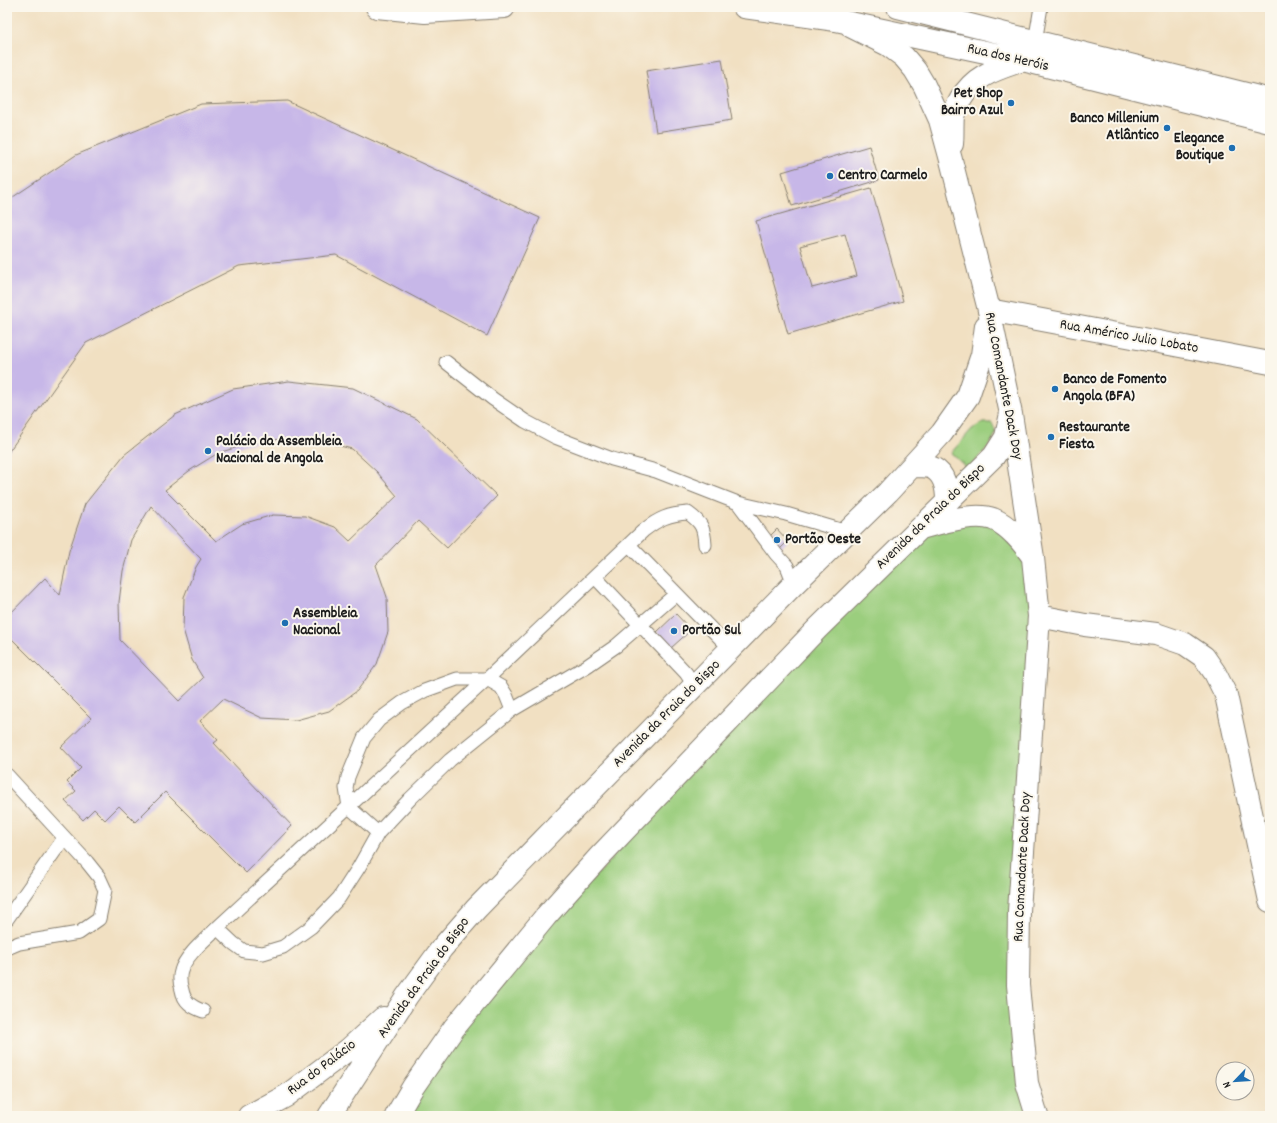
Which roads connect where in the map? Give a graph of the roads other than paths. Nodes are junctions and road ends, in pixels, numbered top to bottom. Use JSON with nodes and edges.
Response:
{"nodes":[{"id":1,"x":377,"y":7,"type":"edge"},
{"id":2,"x":498,"y":7,"type":"edge"},
{"id":3,"x":744,"y":7,"type":"edge"},
{"id":4,"x":898,"y":7,"type":"edge"},
{"id":5,"x":1041,"y":7,"type":"edge"},
{"id":6,"x":836,"y":20,"type":"junction"},
{"id":7,"x":1035,"y":42,"type":"junction"},
{"id":8,"x":1023,"y":60,"type":"junction"},
{"id":9,"x":1270,"y":100,"type":"edge"},
{"id":10,"x":1270,"y":122,"type":"edge"},
{"id":11,"x":951,"y":160,"type":"junction"},
{"id":12,"x":988,"y":310,"type":"junction"},
{"id":13,"x":446,"y":362,"type":"dead end"},
{"id":14,"x":1270,"y":363,"type":"edge"},
{"id":15,"x":1011,"y":414,"type":"junction"},
{"id":16,"x":913,"y":466,"type":"junction"},
{"id":17,"x":947,"y":501,"type":"junction"},
{"id":18,"x":738,"y":503,"type":"junction"},
{"id":19,"x":918,"y":529,"type":"junction"},
{"id":20,"x":847,"y":532,"type":"junction"},
{"id":21,"x":629,"y":545,"type":"junction"},
{"id":22,"x":705,"y":545,"type":"dead end"},
{"id":23,"x":1033,"y":558,"type":"junction"},
{"id":24,"x":595,"y":577,"type":"junction"},
{"id":25,"x":794,"y":584,"type":"junction"},
{"id":26,"x":676,"y":594,"type":"junction"},
{"id":27,"x":1039,"y":616,"type":"junction"},
{"id":28,"x":642,"y":625,"type":"junction"},
{"id":29,"x":739,"y":642,"type":"junction"},
{"id":30,"x":487,"y":679,"type":"junction"},
{"id":31,"x":694,"y":687,"type":"junction"},
{"id":32,"x":512,"y":710,"type":"junction"},
{"id":33,"x":9,"y":782,"type":"edge"},
{"id":34,"x":349,"y":807,"type":"junction"},
{"id":35,"x":378,"y":833,"type":"junction"},
{"id":36,"x":64,"y":838,"type":"junction"},
{"id":37,"x":1270,"y":901,"type":"edge"},
{"id":38,"x":7,"y":918,"type":"edge"},
{"id":39,"x":217,"y":928,"type":"junction"},
{"id":40,"x":7,"y":937,"type":"edge"},
{"id":41,"x":20,"y":943,"type":"junction"},
{"id":42,"x":7,"y":948,"type":"edge"},
{"id":43,"x":407,"y":996,"type":"junction"},
{"id":44,"x":203,"y":1011,"type":"dead end"},
{"id":45,"x":249,"y":1116,"type":"edge"},
{"id":46,"x":329,"y":1116,"type":"edge"},
{"id":47,"x":396,"y":1116,"type":"edge"},
{"id":48,"x":1037,"y":1116,"type":"edge"}],
"edges":[{"from":1,"to":2,"type":"street"},
{"from":3,"to":6,"type":"street","name":"Rua dos Heróis"},
{"from":4,"to":7,"type":"street","name":"Rua dos Heróis"},
{"from":5,"to":7,"type":"lane"},
{"from":6,"to":8,"type":"street","name":"Rua dos Heróis"},
{"from":6,"to":11,"type":"street","name":"Rua Comandante Dack Doy"},
{"from":7,"to":9,"type":"street","name":"Rua dos Heróis"},
{"from":8,"to":10,"type":"street","name":"Rua dos Heróis"},
{"from":8,"to":11,"type":"street","name":"Rua Comandante Dack Doy"},
{"from":11,"to":12,"type":"street","name":"Rua Comandante Dack Doy"},
{"from":12,"to":14,"type":"street","name":"Rua Américo Julio Lobato"},
{"from":12,"to":15,"type":"street","name":"Rua Comandante Dack Doy"},
{"from":12,"to":16,"type":"street","name":"Avenida da Praia do Bispo"},
{"from":13,"to":18,"type":"lane"},
{"from":15,"to":17,"type":"street","name":"Avenida da Praia do Bispo"},
{"from":15,"to":23,"type":"street","name":"Rua Comandante Dack Doy"},
{"from":16,"to":17,"type":"street"},
{"from":16,"to":20,"type":"street","name":"Avenida da Praia do Bispo"},
{"from":17,"to":19,"type":"street","name":"Avenida da Praia do Bispo"},
{"from":18,"to":20,"type":"lane"},
{"from":18,"to":25,"type":"lane"},
{"from":19,"to":23,"type":"street"},
{"from":19,"to":47,"type":"street","name":"Avenida da Praia do Bispo"},
{"from":20,"to":25,"type":"street","name":"Avenida da Praia do Bispo"},
{"from":21,"to":22,"type":"lane"},
{"from":21,"to":24,"type":"lane"},
{"from":21,"to":26,"type":"lane"},
{"from":23,"to":27,"type":"street","name":"Rua Comandante Dack Doy"},
{"from":24,"to":28,"type":"lane"},
{"from":24,"to":30,"type":"lane"},
{"from":25,"to":29,"type":"street","name":"Avenida da Praia do Bispo"},
{"from":26,"to":28,"type":"lane"},
{"from":26,"to":29,"type":"lane"},
{"from":27,"to":37,"type":"street"},
{"from":27,"to":48,"type":"street","name":"Rua Comandante Dack Doy"},
{"from":28,"to":31,"type":"lane"},
{"from":28,"to":32,"type":"lane"},
{"from":29,"to":31,"type":"street","name":"Avenida da Praia do Bispo"},
{"from":30,"to":32,"type":"lane"},
{"from":30,"to":34,"type":"lane"},
{"from":30,"to":34,"type":"lane"},
{"from":31,"to":43,"type":"street","name":"Avenida da Praia do Bispo"},
{"from":32,"to":35,"type":"lane"},
{"from":33,"to":36,"type":"lane"},
{"from":34,"to":35,"type":"lane"},
{"from":34,"to":39,"type":"lane"},
{"from":35,"to":39,"type":"lane"},
{"from":36,"to":38,"type":"lane"},
{"from":36,"to":41,"type":"lane"},
{"from":39,"to":44,"type":"lane"},
{"from":40,"to":41,"type":"lane"},
{"from":41,"to":42,"type":"lane"},
{"from":43,"to":45,"type":"street","name":"Rua do Palácio"},
{"from":43,"to":46,"type":"street","name":"Avenida da Praia do Bispo"}]}
